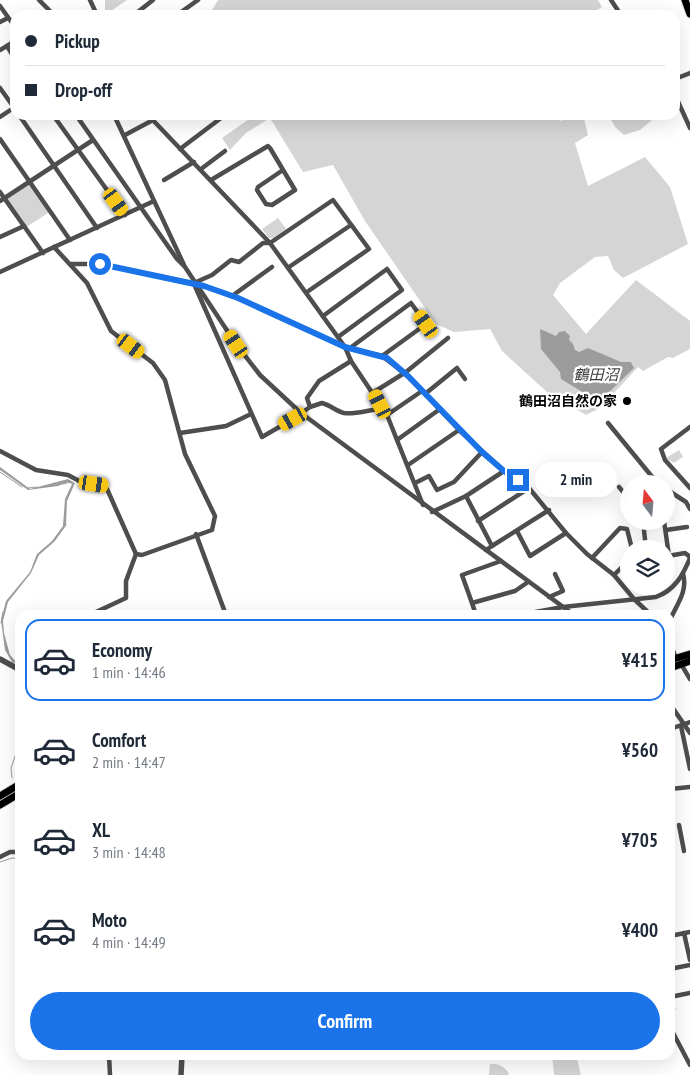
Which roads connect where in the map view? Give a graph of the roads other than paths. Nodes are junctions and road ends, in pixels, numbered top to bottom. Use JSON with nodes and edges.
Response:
{"nodes":[{"id":1,"x":39,"y":0,"type":"edge"},
{"id":2,"x":153,"y":0,"type":"edge"},
{"id":3,"x":198,"y":0,"type":"edge"},
{"id":4,"x":685,"y":2,"type":"edge"},
{"id":5,"x":0,"y":6,"type":"edge"},
{"id":6,"x":49,"y":10,"type":"edge"},
{"id":7,"x":140,"y":10,"type":"edge"},
{"id":8,"x":184,"y":10,"type":"edge"},
{"id":9,"x":690,"y":14,"type":"edge"},
{"id":10,"x":8,"y":18,"type":"junction"},
{"id":11,"x":10,"y":21,"type":"edge"},
{"id":12,"x":0,"y":22,"type":"edge"},
{"id":13,"x":10,"y":44,"type":"edge"},
{"id":14,"x":7,"y":46,"type":"junction"},
{"id":15,"x":0,"y":50,"type":"edge"},
{"id":16,"x":10,"y":51,"type":"edge"},
{"id":17,"x":0,"y":88,"type":"edge"},
{"id":18,"x":10,"y":101,"type":"edge"},
{"id":19,"x":680,"y":106,"type":"edge"},
{"id":20,"x":22,"y":120,"type":"edge"},
{"id":21,"x":57,"y":120,"type":"edge"},
{"id":22,"x":80,"y":120,"type":"edge"},
{"id":23,"x":116,"y":120,"type":"edge"},
{"id":24,"x":153,"y":120,"type":"joint"},
{"id":25,"x":218,"y":120,"type":"edge"},
{"id":26,"x":690,"y":128,"type":"edge"},
{"id":27,"x":124,"y":136,"type":"junction"},
{"id":28,"x":0,"y":139,"type":"edge"},
{"id":29,"x":94,"y":140,"type":"junction"},
{"id":30,"x":180,"y":149,"type":"junction"},
{"id":31,"x":78,"y":150,"type":"junction"},
{"id":32,"x":225,"y":151,"type":"dead end"},
{"id":33,"x":194,"y":162,"type":"junction"},
{"id":34,"x":54,"y":166,"type":"junction"},
{"id":35,"x":202,"y":169,"type":"junction"},
{"id":36,"x":283,"y":170,"type":"junction"},
{"id":37,"x":164,"y":180,"type":"dead end"},
{"id":38,"x":211,"y":180,"type":"junction"},
{"id":39,"x":30,"y":182,"type":"junction"},
{"id":40,"x":0,"y":192,"type":"edge"},
{"id":41,"x":2,"y":200,"type":"edge"},
{"id":42,"x":154,"y":200,"type":"junction"},
{"id":43,"x":141,"y":208,"type":"junction"},
{"id":44,"x":125,"y":215,"type":"junction"},
{"id":45,"x":351,"y":225,"type":"junction"},
{"id":46,"x":24,"y":226,"type":"junction"},
{"id":47,"x":97,"y":228,"type":"junction"},
{"id":48,"x":0,"y":236,"type":"edge"},
{"id":49,"x":70,"y":240,"type":"junction"},
{"id":50,"x":270,"y":243,"type":"junction"},
{"id":51,"x":54,"y":247,"type":"junction"},
{"id":52,"x":43,"y":252,"type":"junction"},
{"id":53,"x":71,"y":264,"type":"junction"},
{"id":54,"x":185,"y":267,"type":"junction"},
{"id":55,"x":272,"y":267,"type":"dead end"},
{"id":56,"x":289,"y":267,"type":"junction"},
{"id":57,"x":0,"y":272,"type":"edge"},
{"id":58,"x":194,"y":283,"type":"junction"},
{"id":59,"x":306,"y":292,"type":"junction"},
{"id":60,"x":232,"y":296,"type":"junction"},
{"id":61,"x":323,"y":316,"type":"junction"},
{"id":62,"x":338,"y":337,"type":"junction"},
{"id":63,"x":448,"y":338,"type":"dead end"},
{"id":64,"x":347,"y":347,"type":"junction"},
{"id":65,"x":382,"y":356,"type":"junction"},
{"id":66,"x":351,"y":361,"type":"junction"},
{"id":67,"x":403,"y":373,"type":"junction"},
{"id":68,"x":465,"y":378,"type":"dead end"},
{"id":69,"x":374,"y":392,"type":"junction"},
{"id":70,"x":424,"y":392,"type":"junction"},
{"id":71,"x":310,"y":407,"type":"junction"},
{"id":72,"x":383,"y":409,"type":"junction"},
{"id":73,"x":440,"y":409,"type":"junction"},
{"id":74,"x":301,"y":413,"type":"junction"},
{"id":75,"x":251,"y":414,"type":"junction"},
{"id":76,"x":387,"y":415,"type":"junction"},
{"id":77,"x":608,"y":423,"type":"dead end"},
{"id":78,"x":690,"y":427,"type":"edge"},
{"id":79,"x":459,"y":430,"type":"junction"},
{"id":80,"x":180,"y":433,"type":"junction"},
{"id":81,"x":397,"y":440,"type":"junction"},
{"id":82,"x":0,"y":451,"type":"edge"},
{"id":83,"x":482,"y":452,"type":"junction"},
{"id":84,"x":408,"y":466,"type":"junction"},
{"id":85,"x":504,"y":471,"type":"junction"},
{"id":86,"x":651,"y":475,"type":"edge"},
{"id":87,"x":415,"y":484,"type":"junction"},
{"id":88,"x":529,"y":488,"type":"junction"},
{"id":89,"x":690,"y":488,"type":"edge"},
{"id":90,"x":675,"y":495,"type":"edge"},
{"id":91,"x":466,"y":496,"type":"junction"},
{"id":92,"x":423,"y":505,"type":"junction"},
{"id":93,"x":690,"y":509,"type":"edge"},
{"id":94,"x":549,"y":510,"type":"junction"},
{"id":95,"x":432,"y":512,"type":"junction"},
{"id":96,"x":478,"y":521,"type":"junction"},
{"id":97,"x":687,"y":527,"type":"dead end"},
{"id":98,"x":675,"y":529,"type":"edge"},
{"id":99,"x":666,"y":530,"type":"edge"},
{"id":100,"x":517,"y":531,"type":"junction"},
{"id":101,"x":566,"y":533,"type":"junction"},
{"id":102,"x":196,"y":534,"type":"junction"},
{"id":103,"x":630,"y":540,"type":"edge"},
{"id":104,"x":667,"y":540,"type":"edge"},
{"id":105,"x":492,"y":546,"type":"junction"},
{"id":106,"x":486,"y":550,"type":"junction"},
{"id":107,"x":136,"y":554,"type":"junction"},
{"id":108,"x":675,"y":555,"type":"edge"},
{"id":109,"x":690,"y":557,"type":"edge"},
{"id":110,"x":592,"y":558,"type":"junction"},
{"id":111,"x":501,"y":561,"type":"junction"},
{"id":112,"x":620,"y":569,"type":"edge"},
{"id":113,"x":555,"y":574,"type":"dead end"},
{"id":114,"x":683,"y":574,"type":"junction"},
{"id":115,"x":614,"y":575,"type":"junction"},
{"id":116,"x":528,"y":582,"type":"junction"},
{"id":117,"x":549,"y":597,"type":"junction"},
{"id":118,"x":635,"y":600,"type":"junction"},
{"id":119,"x":472,"y":603,"type":"junction"},
{"id":120,"x":563,"y":607,"type":"junction"},
{"id":121,"x":100,"y":610,"type":"edge"},
{"id":122,"x":224,"y":610,"type":"edge"},
{"id":123,"x":474,"y":610,"type":"edge"},
{"id":124,"x":546,"y":610,"type":"edge"},
{"id":125,"x":567,"y":610,"type":"edge"},
{"id":126,"x":645,"y":610,"type":"edge"},
{"id":127,"x":675,"y":610,"type":"edge"},
{"id":128,"x":690,"y":654,"type":"edge"},
{"id":129,"x":0,"y":659,"type":"edge"},
{"id":130,"x":676,"y":661,"type":"edge"},
{"id":131,"x":690,"y":661,"type":"edge"},
{"id":132,"x":15,"y":667,"type":"edge"},
{"id":133,"x":690,"y":679,"type":"edge"},
{"id":134,"x":675,"y":711,"type":"edge"},
{"id":135,"x":685,"y":724,"type":"edge"},
{"id":136,"x":690,"y":733,"type":"edge"},
{"id":137,"x":690,"y":769,"type":"edge"},
{"id":138,"x":15,"y":787,"type":"edge"},
{"id":139,"x":690,"y":787,"type":"edge"},
{"id":140,"x":675,"y":789,"type":"edge"},
{"id":141,"x":0,"y":796,"type":"edge"},
{"id":142,"x":15,"y":796,"type":"edge"},
{"id":143,"x":0,"y":805,"type":"edge"},
{"id":144,"x":679,"y":825,"type":"dead end"},
{"id":145,"x":690,"y":848,"type":"edge"},
{"id":146,"x":15,"y":852,"type":"edge"},
{"id":147,"x":0,"y":857,"type":"edge"},
{"id":148,"x":690,"y":932,"type":"edge"},
{"id":149,"x":684,"y":933,"type":"junction"},
{"id":150,"x":675,"y":935,"type":"edge"},
{"id":151,"x":690,"y":960,"type":"edge"},
{"id":152,"x":690,"y":965,"type":"edge"},
{"id":153,"x":675,"y":968,"type":"edge"},
{"id":154,"x":690,"y":993,"type":"edge"},
{"id":155,"x":675,"y":996,"type":"edge"},
{"id":156,"x":675,"y":1037,"type":"edge"},
{"id":157,"x":109,"y":1060,"type":"edge"},
{"id":158,"x":182,"y":1060,"type":"edge"},
{"id":159,"x":690,"y":1066,"type":"edge"},
{"id":160,"x":110,"y":1075,"type":"edge"},
{"id":161,"x":181,"y":1075,"type":"edge"}],
"edges":[{"from":1,"to":6,"type":"street"},
{"from":2,"to":7,"type":"street"},
{"from":3,"to":8,"type":"street"},
{"from":4,"to":9,"type":"main road"},
{"from":5,"to":10,"type":"street"},
{"from":10,"to":11,"type":"street"},
{"from":10,"to":12,"type":"street"},
{"from":13,"to":14,"type":"street"},
{"from":14,"to":15,"type":"street"},
{"from":14,"to":16,"type":"street"},
{"from":17,"to":18,"type":"street"},
{"from":19,"to":26,"type":"street"},
{"from":20,"to":34,"type":"street"},
{"from":21,"to":31,"type":"street"},
{"from":22,"to":29,"type":"street"},
{"from":23,"to":27,"type":"street"},
{"from":24,"to":27,"type":"street"},
{"from":24,"to":30,"type":"street"},
{"from":25,"to":30,"type":"street"},
{"from":27,"to":42,"type":"street"},
{"from":28,"to":39,"type":"street"},
{"from":29,"to":31,"type":"street"},
{"from":29,"to":43,"type":"street"},
{"from":30,"to":33,"type":"street"},
{"from":31,"to":34,"type":"street"},
{"from":31,"to":44,"type":"street"},
{"from":32,"to":35,"type":"street"},
{"from":33,"to":35,"type":"street"},
{"from":33,"to":37,"type":"street"},
{"from":34,"to":39,"type":"street"},
{"from":34,"to":47,"type":"street"},
{"from":35,"to":38,"type":"street"},
{"from":36,"to":36,"type":"street"},
{"from":36,"to":38,"type":"street"},
{"from":38,"to":50,"type":"street"},
{"from":39,"to":41,"type":"street"},
{"from":39,"to":49,"type":"street"},
{"from":40,"to":41,"type":"street"},
{"from":41,"to":46,"type":"street"},
{"from":42,"to":43,"type":"street"},
{"from":42,"to":54,"type":"street"},
{"from":43,"to":44,"type":"street"},
{"from":43,"to":54,"type":"street"},
{"from":44,"to":47,"type":"street"},
{"from":45,"to":50,"type":"street"},
{"from":45,"to":56,"type":"street"},
{"from":45,"to":59,"type":"street"},
{"from":46,"to":48,"type":"street"},
{"from":46,"to":52,"type":"street"},
{"from":47,"to":49,"type":"street"},
{"from":49,"to":51,"type":"street"},
{"from":50,"to":56,"type":"street"},
{"from":50,"to":58,"type":"street"},
{"from":51,"to":52,"type":"street"},
{"from":51,"to":53,"type":"street"},
{"from":52,"to":57,"type":"street"},
{"from":53,"to":58,"type":"street"},
{"from":53,"to":80,"type":"street"},
{"from":54,"to":58,"type":"street"},
{"from":55,"to":60,"type":"street"},
{"from":56,"to":59,"type":"street"},
{"from":58,"to":60,"type":"street"},
{"from":58,"to":74,"type":"street"},
{"from":58,"to":75,"type":"street"},
{"from":59,"to":61,"type":"street"},
{"from":60,"to":64,"type":"street"},
{"from":61,"to":62,"type":"street"},
{"from":61,"to":62,"type":"street"},
{"from":62,"to":64,"type":"street"},
{"from":63,"to":67,"type":"street"},
{"from":64,"to":65,"type":"street"},
{"from":64,"to":65,"type":"street"},
{"from":64,"to":66,"type":"street"},
{"from":65,"to":67,"type":"street"},
{"from":66,"to":69,"type":"street"},
{"from":66,"to":71,"type":"street"},
{"from":67,"to":69,"type":"street"},
{"from":67,"to":70,"type":"street"},
{"from":68,"to":70,"type":"street"},
{"from":69,"to":72,"type":"street"},
{"from":70,"to":73,"type":"street"},
{"from":70,"to":76,"type":"street"},
{"from":71,"to":72,"type":"street"},
{"from":71,"to":74,"type":"street"},
{"from":72,"to":76,"type":"street"},
{"from":73,"to":79,"type":"street"},
{"from":73,"to":81,"type":"street"},
{"from":74,"to":75,"type":"street"},
{"from":74,"to":92,"type":"street"},
{"from":75,"to":80,"type":"street"},
{"from":76,"to":81,"type":"street"},
{"from":77,"to":86,"type":"street"},
{"from":78,"to":89,"type":"street"},
{"from":79,"to":83,"type":"street"},
{"from":79,"to":84,"type":"street"},
{"from":80,"to":102,"type":"street"},
{"from":81,"to":84,"type":"street"},
{"from":82,"to":107,"type":"street"},
{"from":83,"to":85,"type":"street"},
{"from":83,"to":87,"type":"street"},
{"from":84,"to":87,"type":"street"},
{"from":85,"to":88,"type":"street"},
{"from":85,"to":91,"type":"street"},
{"from":87,"to":92,"type":"street"},
{"from":88,"to":94,"type":"street"},
{"from":88,"to":96,"type":"street"},
{"from":90,"to":93,"type":"street"},
{"from":91,"to":95,"type":"street"},
{"from":91,"to":96,"type":"street"},
{"from":92,"to":95,"type":"street"},
{"from":94,"to":100,"type":"street"},
{"from":94,"to":101,"type":"street"},
{"from":95,"to":106,"type":"street"},
{"from":96,"to":105,"type":"street"},
{"from":97,"to":98,"type":"street"},
{"from":99,"to":104,"type":"street"},
{"from":100,"to":101,"type":"street"},
{"from":100,"to":105,"type":"street"},
{"from":101,"to":110,"type":"street"},
{"from":102,"to":107,"type":"street"},
{"from":102,"to":122,"type":"street"},
{"from":103,"to":110,"type":"street"},
{"from":105,"to":106,"type":"street"},
{"from":106,"to":111,"type":"street"},
{"from":107,"to":121,"type":"street"},
{"from":108,"to":109,"type":"street"},
{"from":109,"to":114,"type":"street"},
{"from":110,"to":115,"type":"street"},
{"from":111,"to":116,"type":"street"},
{"from":111,"to":119,"type":"street"},
{"from":112,"to":115,"type":"street"},
{"from":113,"to":117,"type":"street"},
{"from":114,"to":118,"type":"street"},
{"from":114,"to":127,"type":"street"},
{"from":115,"to":118,"type":"street"},
{"from":116,"to":117,"type":"street"},
{"from":116,"to":119,"type":"street"},
{"from":117,"to":120,"type":"street"},
{"from":118,"to":120,"type":"street"},
{"from":118,"to":126,"type":"street"},
{"from":119,"to":123,"type":"street"},
{"from":120,"to":124,"type":"street"},
{"from":120,"to":125,"type":"street"},
{"from":128,"to":130,"type":"main road"},
{"from":129,"to":132,"type":"street"},
{"from":130,"to":131,"type":"main road"},
{"from":130,"to":133,"type":"street"},
{"from":134,"to":135,"type":"street"},
{"from":135,"to":136,"type":"street"},
{"from":135,"to":137,"type":"street"},
{"from":138,"to":141,"type":"main road"},
{"from":139,"to":140,"type":"street"},
{"from":142,"to":143,"type":"main road"},
{"from":144,"to":145,"type":"street"},
{"from":146,"to":147,"type":"street"},
{"from":148,"to":149,"type":"street"},
{"from":149,"to":150,"type":"street"},
{"from":149,"to":151,"type":"street"},
{"from":152,"to":153,"type":"street"},
{"from":154,"to":155,"type":"street"},
{"from":156,"to":159,"type":"street"},
{"from":157,"to":160,"type":"street"},
{"from":158,"to":161,"type":"street"}]}
